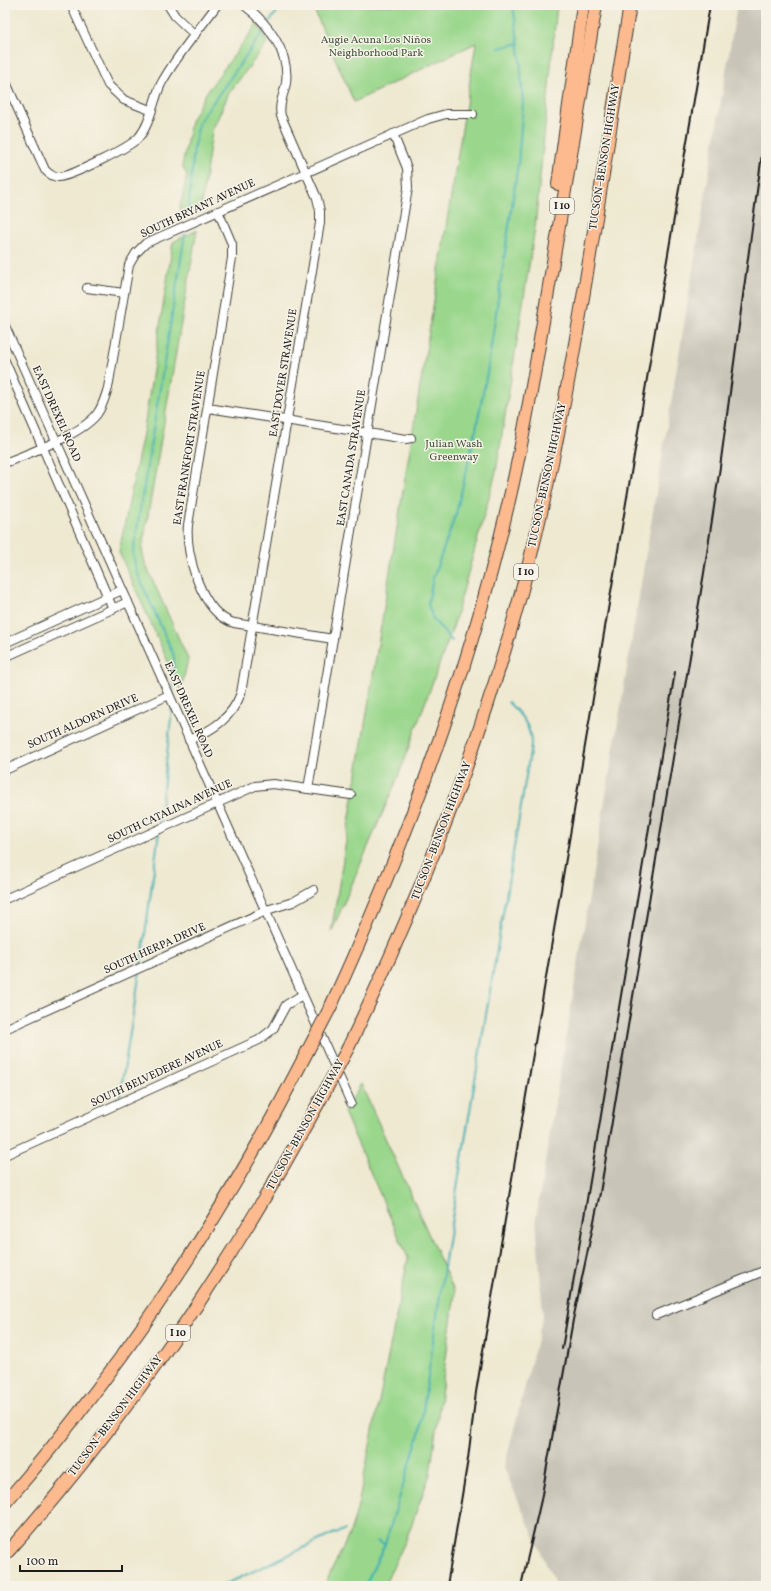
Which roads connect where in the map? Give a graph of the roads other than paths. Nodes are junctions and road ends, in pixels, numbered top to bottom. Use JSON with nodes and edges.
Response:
{"nodes":[{"id":1,"x":71,"y":5,"type":"edge"},
{"id":2,"x":168,"y":5,"type":"edge"},
{"id":3,"x":218,"y":5,"type":"edge"},
{"id":4,"x":244,"y":5,"type":"edge"},
{"id":5,"x":583,"y":5,"type":"edge"},
{"id":6,"x":596,"y":5,"type":"edge"},
{"id":7,"x":630,"y":5,"type":"edge"},
{"id":8,"x":636,"y":5,"type":"edge"},
{"id":9,"x":195,"y":35,"type":"junction"},
{"id":10,"x":619,"y":71,"type":"junction"},
{"id":11,"x":5,"y":80,"type":"edge"},
{"id":12,"x":150,"y":110,"type":"junction"},
{"id":13,"x":473,"y":114,"type":"dead end"},
{"id":14,"x":393,"y":134,"type":"junction"},
{"id":15,"x":306,"y":173,"type":"junction"},
{"id":16,"x":218,"y":211,"type":"junction"},
{"id":17,"x":86,"y":288,"type":"dead end"},
{"id":18,"x":124,"y":293,"type":"junction"},
{"id":19,"x":5,"y":326,"type":"edge"},
{"id":20,"x":21,"y":362,"type":"junction"},
{"id":21,"x":6,"y":366,"type":"edge"},
{"id":22,"x":528,"y":407,"type":"junction"},
{"id":23,"x":208,"y":408,"type":"junction"},
{"id":24,"x":287,"y":420,"type":"junction"},
{"id":25,"x":367,"y":434,"type":"junction"},
{"id":26,"x":411,"y":438,"type":"dead end"},
{"id":27,"x":56,"y":440,"type":"junction"},
{"id":28,"x":43,"y":446,"type":"junction"},
{"id":29,"x":5,"y":463,"type":"edge"},
{"id":30,"x":122,"y":590,"type":"junction"},
{"id":31,"x":108,"y":596,"type":"junction"},
{"id":32,"x":128,"y":602,"type":"junction"},
{"id":33,"x":113,"y":609,"type":"junction"},
{"id":34,"x":253,"y":627,"type":"junction"},
{"id":35,"x":333,"y":639,"type":"junction"},
{"id":36,"x":5,"y":643,"type":"edge"},
{"id":37,"x":5,"y":657,"type":"edge"},
{"id":38,"x":169,"y":695,"type":"junction"},
{"id":39,"x":189,"y":740,"type":"junction"},
{"id":40,"x":5,"y":770,"type":"edge"},
{"id":41,"x":308,"y":789,"type":"junction"},
{"id":42,"x":351,"y":794,"type":"dead end"},
{"id":43,"x":217,"y":803,"type":"junction"},
{"id":44,"x":314,"y":890,"type":"dead end"},
{"id":45,"x":5,"y":899,"type":"edge"},
{"id":46,"x":265,"y":911,"type":"junction"},
{"id":47,"x":302,"y":995,"type":"junction"},
{"id":48,"x":5,"y":1029,"type":"edge"},
{"id":49,"x":351,"y":1103,"type":"dead end"},
{"id":50,"x":5,"y":1155,"type":"edge"},
{"id":51,"x":766,"y":1270,"type":"edge"},
{"id":52,"x":656,"y":1315,"type":"dead end"},
{"id":53,"x":5,"y":1503,"type":"edge"},
{"id":54,"x":5,"y":1555,"type":"edge"}],
"edges":[{"from":1,"to":12,"type":"street"},
{"from":2,"to":9,"type":"street"},
{"from":3,"to":9,"type":"street"},
{"from":4,"to":15,"type":"street","name":"EAST DOVER STRAVENUE"},
{"from":5,"to":22,"type":"highway"},
{"from":6,"to":22,"type":"highway","number":"I 10"},
{"from":7,"to":10,"type":"highway","name":"TUCSON–BENSON HIGHWAY","number":"I 10"},
{"from":8,"to":10,"type":"highway"},
{"from":9,"to":12,"type":"street"},
{"from":10,"to":54,"type":"highway","name":"TUCSON–BENSON HIGHWAY","number":"I 10","bridge":true},
{"from":11,"to":12,"type":"street"},
{"from":13,"to":14,"type":"street","name":"SOUTH BRYANT AVENUE"},
{"from":14,"to":15,"type":"street","name":"SOUTH BRYANT AVENUE"},
{"from":14,"to":25,"type":"street","name":"EAST CANADA STRAVENUE"},
{"from":15,"to":16,"type":"street","name":"SOUTH BRYANT AVENUE"},
{"from":15,"to":24,"type":"street","name":"EAST DOVER STRAVENUE"},
{"from":16,"to":18,"type":"street","name":"SOUTH BRYANT AVENUE"},
{"from":16,"to":23,"type":"street","name":"EAST FRANKFORT STRAVENUE"},
{"from":17,"to":18,"type":"street"},
{"from":18,"to":27,"type":"street","name":"SOUTH BRYANT AVENUE"},
{"from":19,"to":20,"type":"street","name":"EAST DREXEL ROAD"},
{"from":20,"to":21,"type":"street"},
{"from":20,"to":27,"type":"street","name":"EAST DREXEL ROAD"},
{"from":21,"to":28,"type":"street"},
{"from":22,"to":53,"type":"highway","number":"I 10","bridge":true},
{"from":23,"to":24,"type":"street"},
{"from":23,"to":34,"type":"street","name":"EAST FRANKFORT STRAVENUE"},
{"from":24,"to":25,"type":"street"},
{"from":24,"to":34,"type":"street","name":"EAST DOVER STRAVENUE"},
{"from":25,"to":26,"type":"street"},
{"from":25,"to":35,"type":"street","name":"EAST CANADA STRAVENUE"},
{"from":27,"to":28,"type":"street","name":"SOUTH BRYANT AVENUE"},
{"from":27,"to":30,"type":"street","name":"EAST DREXEL ROAD"},
{"from":28,"to":29,"type":"street","name":"SOUTH BRYANT AVENUE"},
{"from":28,"to":31,"type":"street"},
{"from":30,"to":31,"type":"street"},
{"from":30,"to":32,"type":"street","name":"EAST DREXEL ROAD"},
{"from":31,"to":33,"type":"street"},
{"from":31,"to":36,"type":"street"},
{"from":32,"to":33,"type":"street"},
{"from":32,"to":38,"type":"street","name":"EAST DREXEL ROAD"},
{"from":33,"to":37,"type":"street"},
{"from":34,"to":35,"type":"street","name":"EAST FRANKFORT STRAVENUE"},
{"from":34,"to":39,"type":"street","name":"EAST DOVER STRAVENUE"},
{"from":35,"to":41,"type":"street","name":"EAST CANADA STRAVENUE"},
{"from":38,"to":39,"type":"street","name":"EAST DREXEL ROAD"},
{"from":38,"to":40,"type":"street","name":"SOUTH ALDORN DRIVE"},
{"from":39,"to":43,"type":"street","name":"EAST DREXEL ROAD"},
{"from":41,"to":42,"type":"street","name":"SOUTH CATALINA AVENUE"},
{"from":41,"to":43,"type":"street","name":"SOUTH CATALINA AVENUE"},
{"from":43,"to":45,"type":"street","name":"SOUTH CATALINA AVENUE"},
{"from":43,"to":46,"type":"street","name":"EAST DREXEL ROAD"},
{"from":44,"to":46,"type":"street","name":"SOUTH HERPA DRIVE"},
{"from":46,"to":47,"type":"street","name":"EAST DREXEL ROAD"},
{"from":46,"to":48,"type":"street","name":"SOUTH HERPA DRIVE"},
{"from":47,"to":49,"type":"street","name":"EAST DREXEL ROAD"},
{"from":47,"to":50,"type":"street","name":"SOUTH BELVEDERE AVENUE"},
{"from":51,"to":52,"type":"street"}]}
